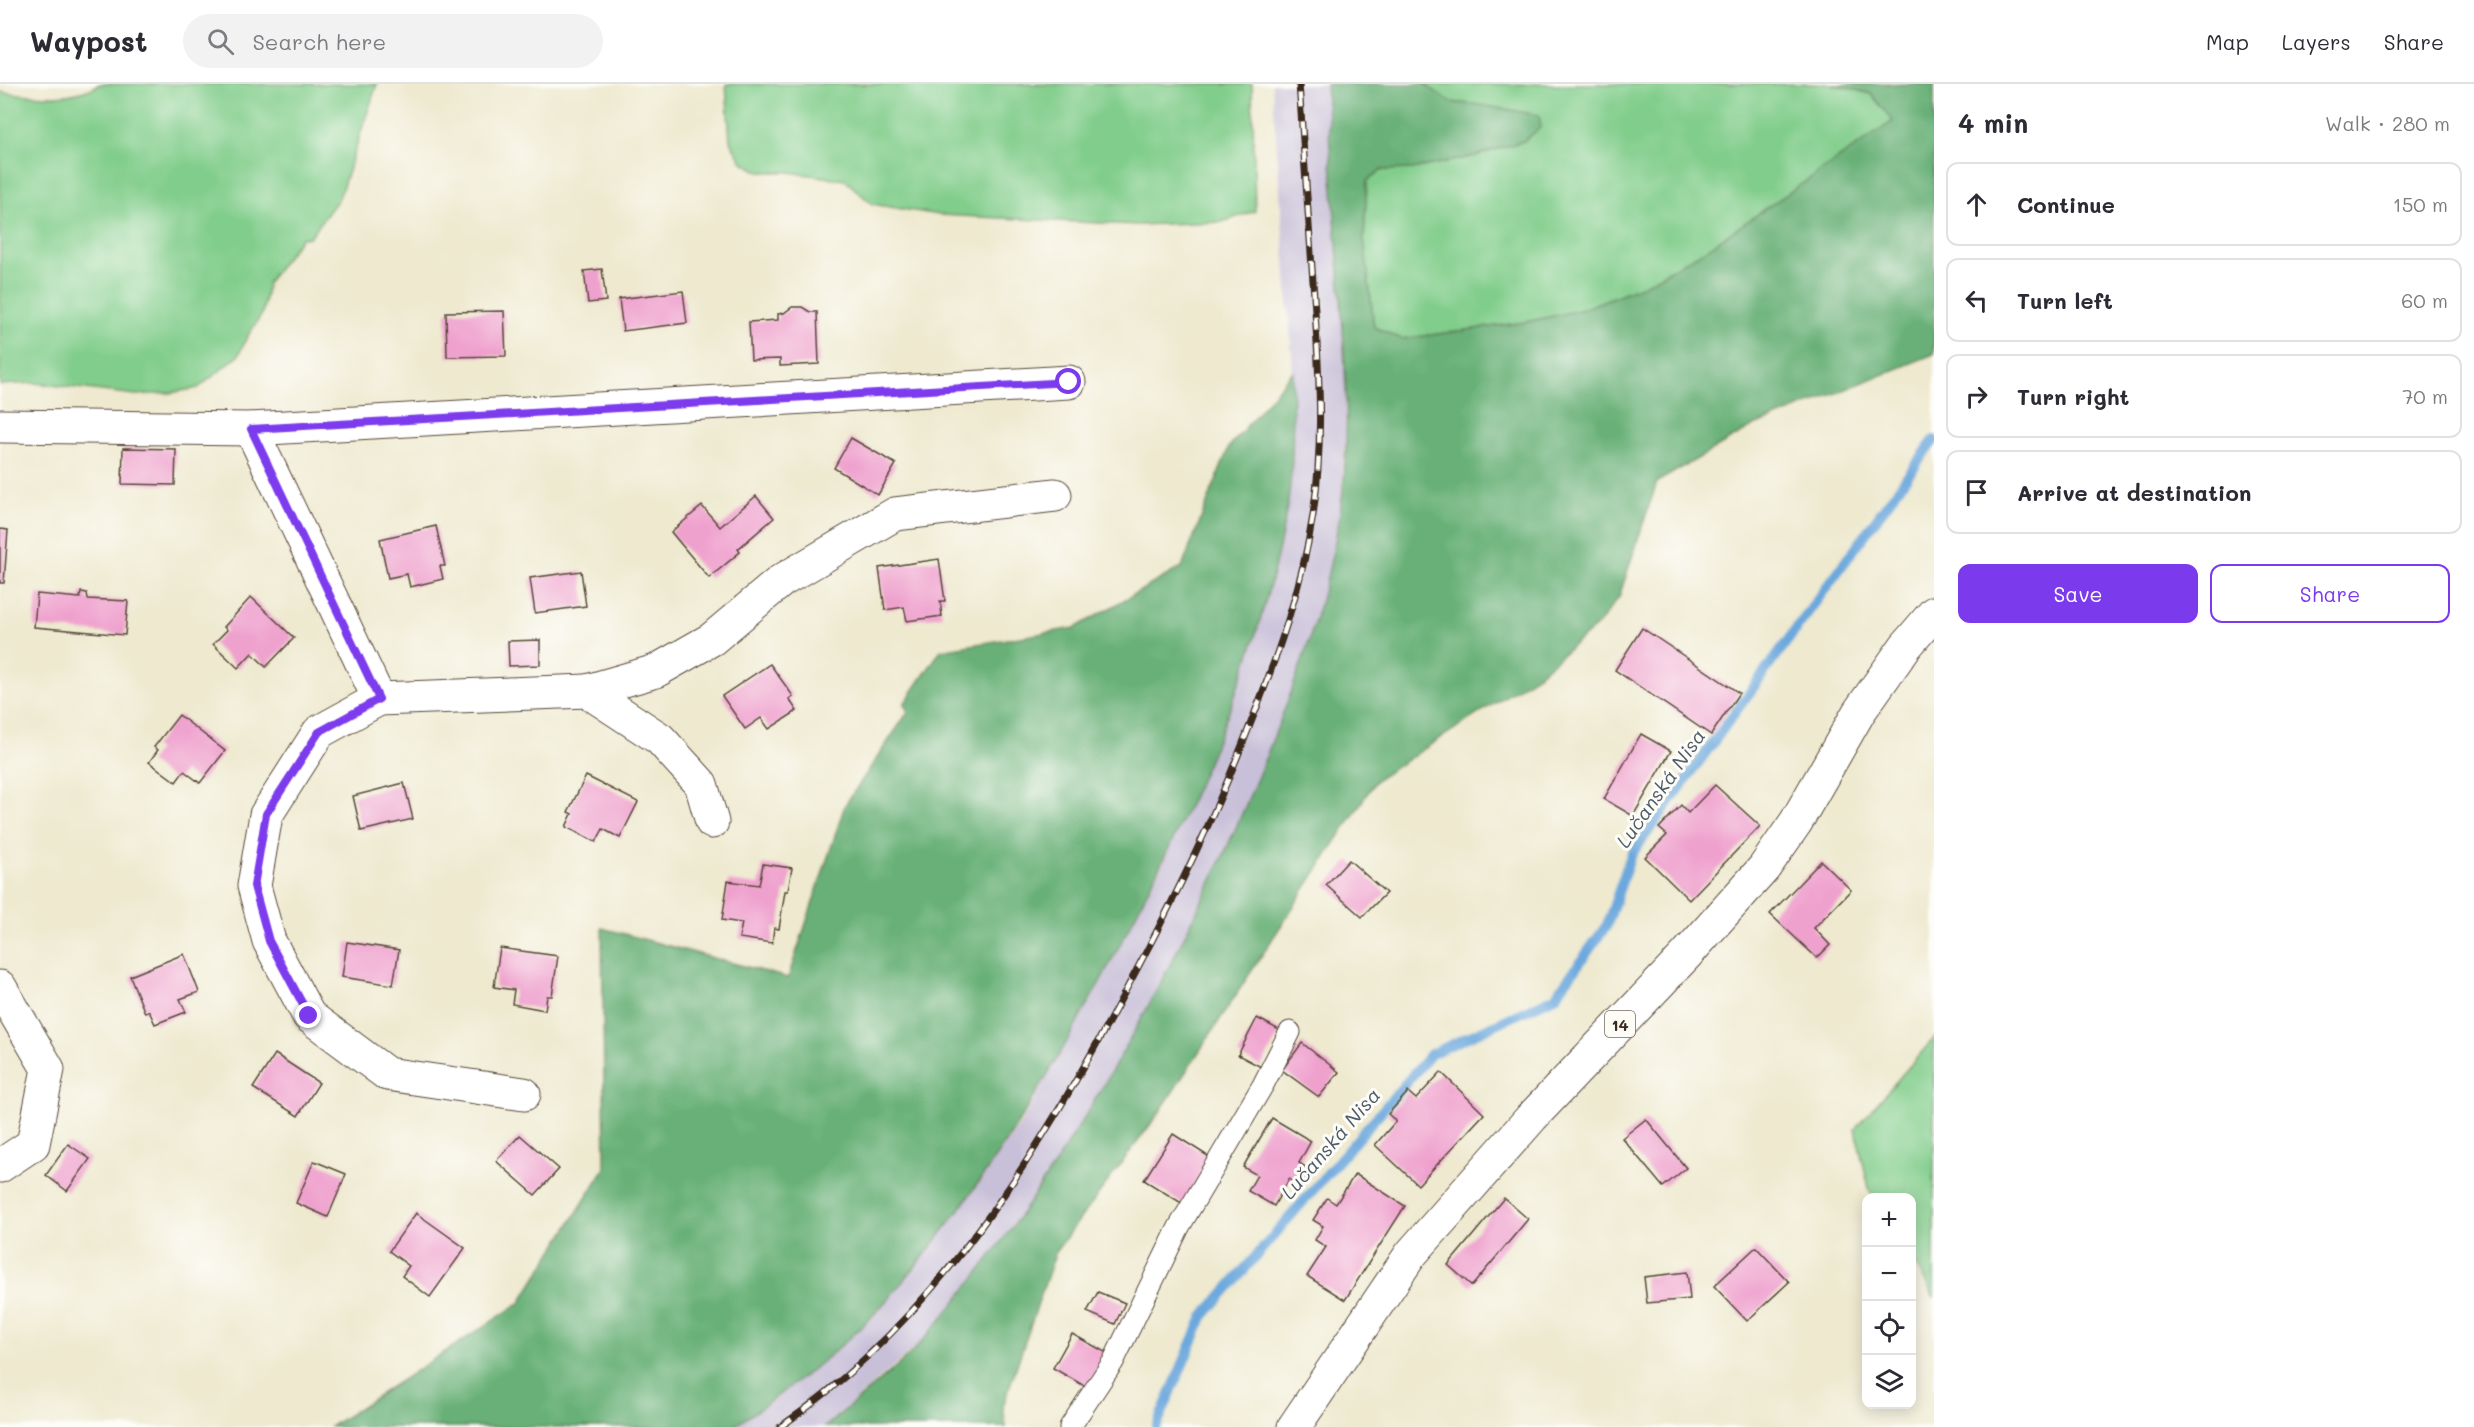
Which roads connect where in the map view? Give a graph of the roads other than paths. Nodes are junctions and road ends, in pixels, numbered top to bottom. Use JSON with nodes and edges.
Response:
{"nodes":[{"id":1,"x":1069,"y":382,"type":"dead end"},
{"id":2,"x":0,"y":426,"type":"edge"},
{"id":3,"x":251,"y":429,"type":"junction"},
{"id":4,"x":1056,"y":495,"type":"dead end"},
{"id":5,"x":1934,"y":613,"type":"edge"},
{"id":6,"x":587,"y":691,"type":"junction"},
{"id":7,"x":379,"y":699,"type":"junction"},
{"id":8,"x":712,"y":822,"type":"dead end"},
{"id":9,"x":0,"y":987,"type":"edge"},
{"id":10,"x":1290,"y":1032,"type":"dead end"},
{"id":11,"x":524,"y":1094,"type":"dead end"},
{"id":12,"x":0,"y":1166,"type":"edge"},
{"id":13,"x":1070,"y":1427,"type":"edge"},
{"id":14,"x":1294,"y":1427,"type":"edge"}],
"edges":[{"from":1,"to":3,"type":"street"},
{"from":2,"to":3,"type":"street"},
{"from":3,"to":7,"type":"street"},
{"from":4,"to":6,"type":"street"},
{"from":5,"to":14,"type":"street","number":"14"},
{"from":6,"to":7,"type":"street"},
{"from":6,"to":8,"type":"street"},
{"from":7,"to":11,"type":"street"},
{"from":9,"to":12,"type":"street"},
{"from":10,"to":13,"type":"lane"}]}
